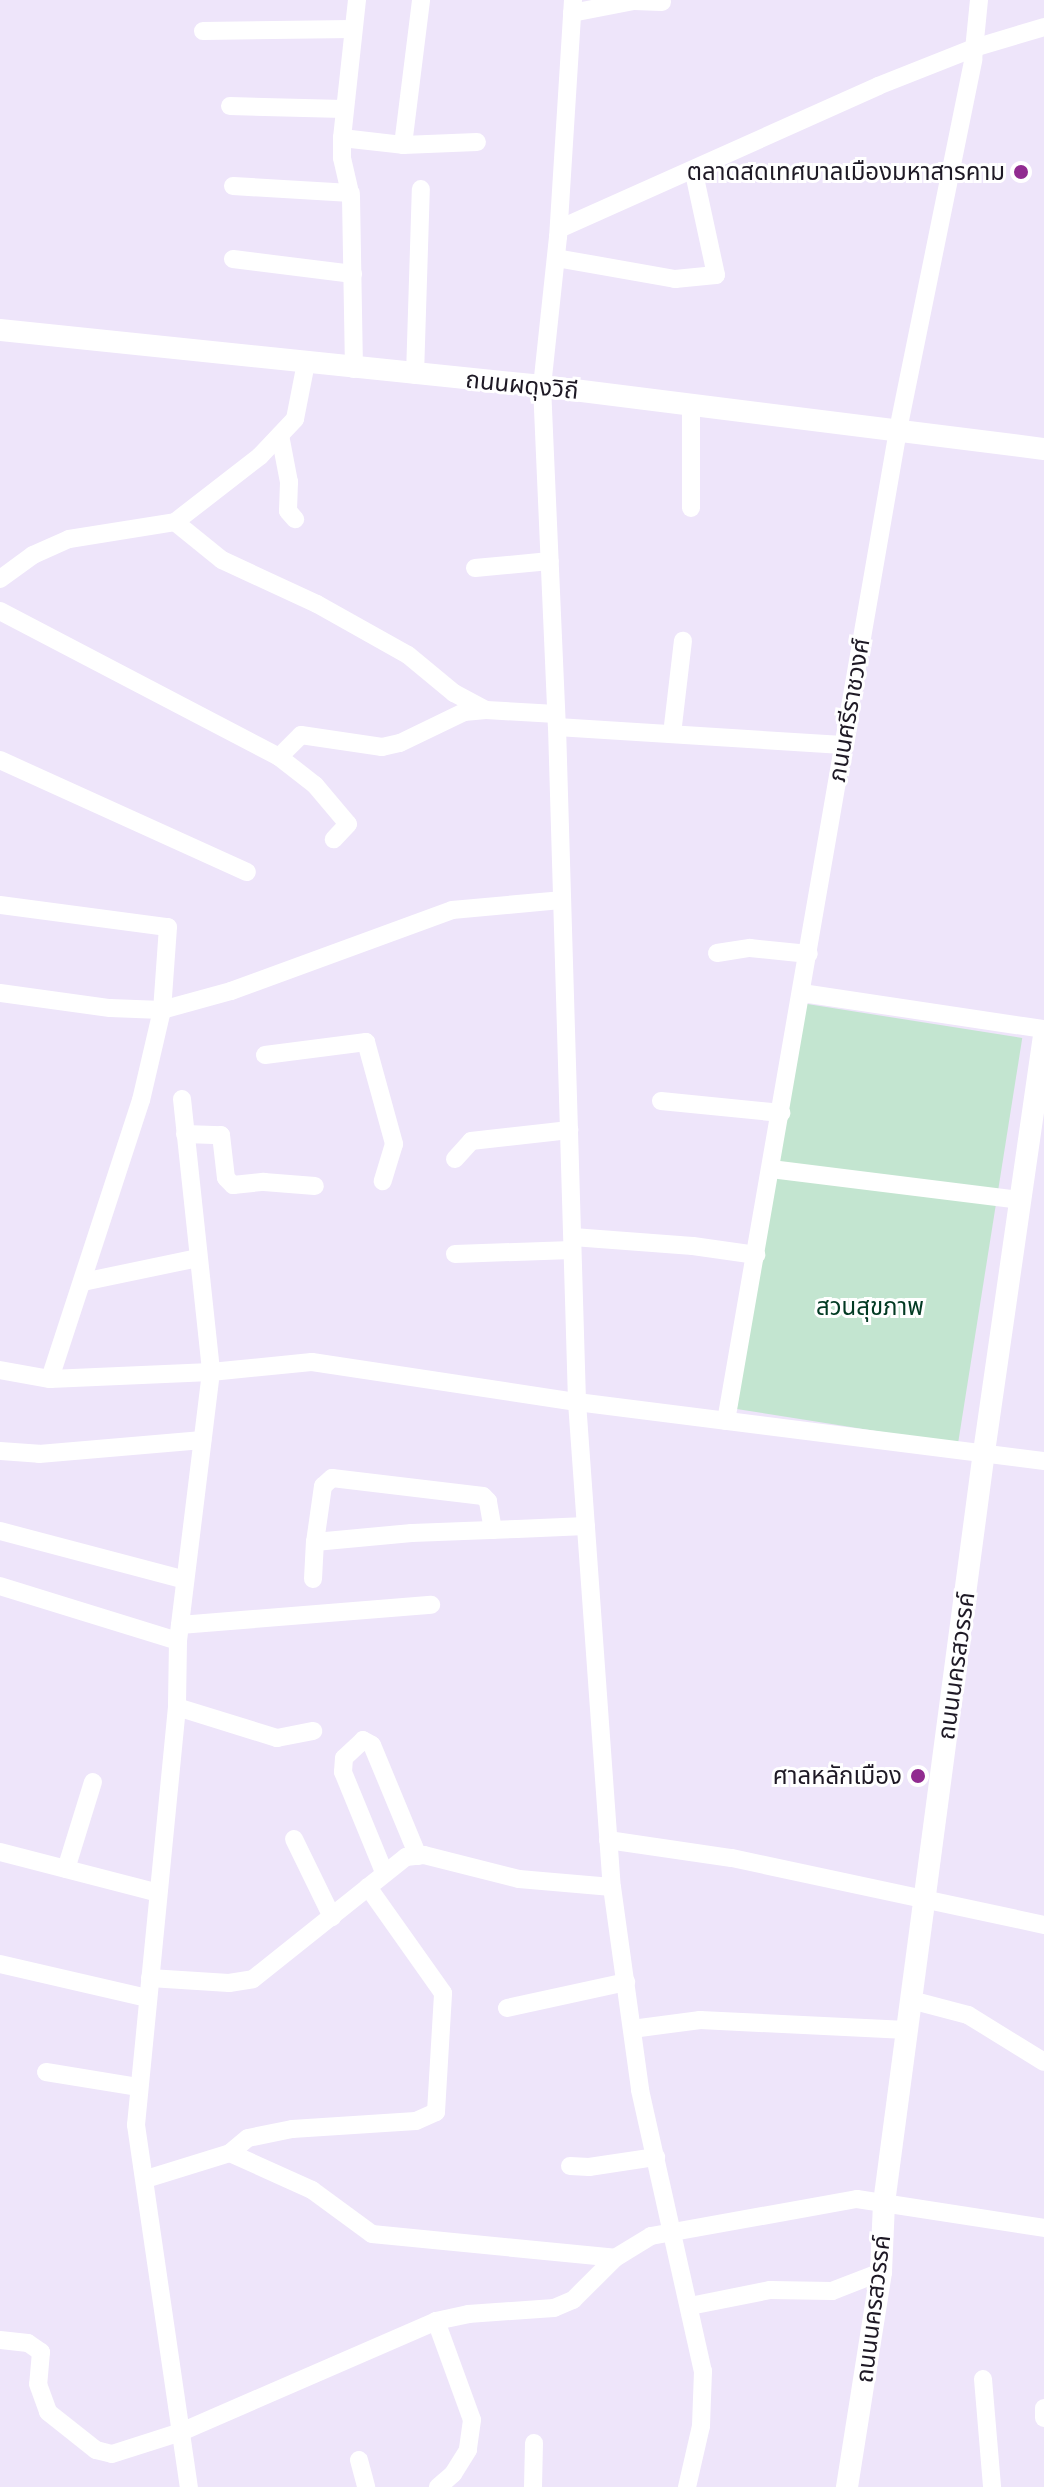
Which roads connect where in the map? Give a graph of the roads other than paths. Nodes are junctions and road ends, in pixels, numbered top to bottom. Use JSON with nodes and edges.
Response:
{"nodes":[{"id":1,"x":357,"y":0,"type":"edge"},
{"id":2,"x":421,"y":0,"type":"edge"},
{"id":3,"x":979,"y":0,"type":"edge"},
{"id":4,"x":662,"y":2,"type":"edge"},
{"id":5,"x":572,"y":6,"type":"edge"},
{"id":6,"x":1044,"y":27,"type":"edge"},
{"id":7,"x":352,"y":29,"type":"junction"},
{"id":8,"x":203,"y":31,"type":"dead end"},
{"id":9,"x":974,"y":48,"type":"junction"},
{"id":10,"x":230,"y":106,"type":"dead end"},
{"id":11,"x":344,"y":109,"type":"junction"},
{"id":12,"x":342,"y":138,"type":"junction"},
{"id":13,"x":477,"y":142,"type":"dead end"},
{"id":14,"x":403,"y":145,"type":"junction"},
{"id":15,"x":693,"y":169,"type":"junction"},
{"id":16,"x":233,"y":186,"type":"dead end"},
{"id":17,"x":421,"y":189,"type":"dead end"},
{"id":18,"x":351,"y":193,"type":"junction"},
{"id":19,"x":559,"y":229,"type":"junction"},
{"id":20,"x":556,"y":258,"type":"junction"},
{"id":21,"x":233,"y":259,"type":"dead end"},
{"id":22,"x":353,"y":274,"type":"junction"},
{"id":23,"x":0,"y":330,"type":"edge"},
{"id":24,"x":306,"y":363,"type":"junction"},
{"id":25,"x":354,"y":369,"type":"junction"},
{"id":26,"x":415,"y":375,"type":"junction"},
{"id":27,"x":542,"y":386,"type":"junction"},
{"id":28,"x":691,"y":404,"type":"junction"},
{"id":29,"x":898,"y":430,"type":"junction"},
{"id":30,"x":280,"y":435,"type":"junction"},
{"id":31,"x":1044,"y":449,"type":"edge"},
{"id":32,"x":691,"y":508,"type":"dead end"},
{"id":33,"x":295,"y":519,"type":"dead end"},
{"id":34,"x":175,"y":522,"type":"junction"},
{"id":35,"x":550,"y":561,"type":"junction"},
{"id":36,"x":475,"y":568,"type":"dead end"},
{"id":37,"x":0,"y":579,"type":"edge"},
{"id":38,"x":0,"y":611,"type":"edge"},
{"id":39,"x":683,"y":641,"type":"dead end"},
{"id":40,"x":486,"y":710,"type":"junction"},
{"id":41,"x":557,"y":720,"type":"junction"},
{"id":42,"x":672,"y":734,"type":"junction"},
{"id":43,"x":842,"y":745,"type":"junction"},
{"id":44,"x":279,"y":757,"type":"junction"},
{"id":45,"x":0,"y":760,"type":"edge"},
{"id":46,"x":334,"y":839,"type":"dead end"},
{"id":47,"x":247,"y":872,"type":"dead end"},
{"id":48,"x":561,"y":900,"type":"junction"},
{"id":49,"x":0,"y":905,"type":"edge"},
{"id":50,"x":717,"y":953,"type":"dead end"},
{"id":51,"x":809,"y":954,"type":"junction"},
{"id":52,"x":0,"y":993,"type":"edge"},
{"id":53,"x":802,"y":993,"type":"junction"},
{"id":54,"x":162,"y":1010,"type":"junction"},
{"id":55,"x":1044,"y":1029,"type":"edge"},
{"id":56,"x":1044,"y":1037,"type":"edge"},
{"id":57,"x":265,"y":1055,"type":"dead end"},
{"id":58,"x":182,"y":1099,"type":"dead end"},
{"id":59,"x":661,"y":1101,"type":"dead end"},
{"id":60,"x":781,"y":1113,"type":"junction"},
{"id":61,"x":569,"y":1130,"type":"junction"},
{"id":62,"x":185,"y":1134,"type":"junction"},
{"id":63,"x":455,"y":1159,"type":"dead end"},
{"id":64,"x":771,"y":1169,"type":"junction"},
{"id":65,"x":383,"y":1181,"type":"dead end"},
{"id":66,"x":315,"y":1186,"type":"dead end"},
{"id":67,"x":1021,"y":1200,"type":"junction"},
{"id":68,"x":572,"y":1244,"type":"junction"},
{"id":69,"x":455,"y":1254,"type":"dead end"},
{"id":70,"x":756,"y":1255,"type":"junction"},
{"id":71,"x":198,"y":1258,"type":"junction"},
{"id":72,"x":83,"y":1282,"type":"junction"},
{"id":73,"x":0,"y":1370,"type":"edge"},
{"id":74,"x":211,"y":1372,"type":"junction"},
{"id":75,"x":50,"y":1379,"type":"junction"},
{"id":76,"x":577,"y":1402,"type":"junction"},
{"id":77,"x":726,"y":1421,"type":"junction"},
{"id":78,"x":202,"y":1440,"type":"junction"},
{"id":79,"x":0,"y":1451,"type":"edge"},
{"id":80,"x":984,"y":1452,"type":"junction"},
{"id":81,"x":1044,"y":1461,"type":"edge"},
{"id":82,"x":586,"y":1526,"type":"junction"},
{"id":83,"x":493,"y":1530,"type":"junction"},
{"id":84,"x":0,"y":1531,"type":"edge"},
{"id":85,"x":315,"y":1542,"type":"junction"},
{"id":86,"x":313,"y":1579,"type":"dead end"},
{"id":87,"x":185,"y":1580,"type":"junction"},
{"id":88,"x":0,"y":1586,"type":"edge"},
{"id":89,"x":431,"y":1605,"type":"dead end"},
{"id":90,"x":179,"y":1633,"type":"junction"},
{"id":91,"x":177,"y":1707,"type":"junction"},
{"id":92,"x":313,"y":1731,"type":"dead end"},
{"id":93,"x":93,"y":1782,"type":"dead end"},
{"id":94,"x":294,"y":1839,"type":"dead end"},
{"id":95,"x":608,"y":1840,"type":"junction"},
{"id":96,"x":0,"y":1852,"type":"edge"},
{"id":97,"x":418,"y":1856,"type":"junction"},
{"id":98,"x":66,"y":1869,"type":"junction"},
{"id":99,"x":384,"y":1872,"type":"junction"},
{"id":100,"x":368,"y":1887,"type":"junction"},
{"id":101,"x":612,"y":1887,"type":"junction"},
{"id":102,"x":158,"y":1893,"type":"junction"},
{"id":103,"x":925,"y":1901,"type":"junction"},
{"id":104,"x":332,"y":1917,"type":"junction"},
{"id":105,"x":1044,"y":1925,"type":"edge"},
{"id":106,"x":0,"y":1964,"type":"edge"},
{"id":107,"x":150,"y":1978,"type":"junction"},
{"id":108,"x":626,"y":1982,"type":"junction"},
{"id":109,"x":147,"y":1998,"type":"junction"},
{"id":110,"x":911,"y":2000,"type":"junction"},
{"id":111,"x":507,"y":2008,"type":"dead end"},
{"id":112,"x":632,"y":2029,"type":"junction"},
{"id":113,"x":907,"y":2030,"type":"junction"},
{"id":114,"x":1044,"y":2062,"type":"edge"},
{"id":115,"x":46,"y":2072,"type":"dead end"},
{"id":116,"x":139,"y":2087,"type":"junction"},
{"id":117,"x":230,"y":2153,"type":"junction"},
{"id":118,"x":656,"y":2157,"type":"junction"},
{"id":119,"x":570,"y":2166,"type":"dead end"},
{"id":120,"x":146,"y":2179,"type":"junction"},
{"id":121,"x":884,"y":2203,"type":"junction"},
{"id":122,"x":1044,"y":2228,"type":"edge"},
{"id":123,"x":674,"y":2232,"type":"junction"},
{"id":124,"x":615,"y":2258,"type":"junction"},
{"id":125,"x":881,"y":2272,"type":"junction"},
{"id":126,"x":690,"y":2306,"type":"junction"},
{"id":127,"x":436,"y":2321,"type":"junction"},
{"id":128,"x":0,"y":2340,"type":"edge"},
{"id":129,"x":983,"y":2379,"type":"dead end"},
{"id":130,"x":1044,"y":2408,"type":"edge"},
{"id":131,"x":1044,"y":2418,"type":"edge"},
{"id":132,"x":181,"y":2432,"type":"junction"},
{"id":133,"x":534,"y":2443,"type":"dead end"},
{"id":134,"x":359,"y":2460,"type":"dead end"},
{"id":135,"x":189,"y":2487,"type":"edge"},
{"id":136,"x":366,"y":2487,"type":"edge"},
{"id":137,"x":438,"y":2487,"type":"edge"},
{"id":138,"x":533,"y":2487,"type":"edge"},
{"id":139,"x":687,"y":2487,"type":"edge"},
{"id":140,"x":847,"y":2487,"type":"edge"},
{"id":141,"x":992,"y":2487,"type":"edge"}],
"edges":[{"from":1,"to":7,"type":"street"},
{"from":2,"to":14,"type":"street"},
{"from":3,"to":9,"type":"street","name":"ภนนศรีราชวงศ์"},
{"from":4,"to":5,"type":"street"},
{"from":5,"to":19,"type":"street"},
{"from":6,"to":9,"type":"street"},
{"from":7,"to":8,"type":"street"},
{"from":7,"to":11,"type":"street"},
{"from":9,"to":15,"type":"street"},
{"from":9,"to":29,"type":"street","name":"ภนนศรีราชวงศ์"},
{"from":10,"to":11,"type":"street"},
{"from":11,"to":12,"type":"street"},
{"from":12,"to":14,"type":"street"},
{"from":12,"to":18,"type":"street"},
{"from":13,"to":14,"type":"street"},
{"from":15,"to":19,"type":"street"},
{"from":15,"to":20,"type":"street"},
{"from":16,"to":18,"type":"street"},
{"from":17,"to":26,"type":"street"},
{"from":18,"to":22,"type":"street"},
{"from":19,"to":20,"type":"street"},
{"from":20,"to":27,"type":"street"},
{"from":21,"to":22,"type":"street"},
{"from":22,"to":25,"type":"street"},
{"from":23,"to":24,"type":"main road","name":"ถนนผดุงวิถี"},
{"from":24,"to":25,"type":"main road","name":"ถนนผดุงวิถี"},
{"from":24,"to":30,"type":"street"},
{"from":25,"to":26,"type":"main road","name":"ถนนผดุงวิถี"},
{"from":26,"to":27,"type":"main road","name":"ถนนผดุงวิถี"},
{"from":27,"to":28,"type":"main road","name":"ถนนผดุงวิถี"},
{"from":27,"to":35,"type":"street"},
{"from":28,"to":29,"type":"main road","name":"ถนนผดุงวิถี"},
{"from":28,"to":32,"type":"street"},
{"from":29,"to":31,"type":"main road","name":"ถนนผดุงวิถี"},
{"from":29,"to":43,"type":"street","name":"ภนนศรีราชวงศ์"},
{"from":30,"to":33,"type":"street"},
{"from":30,"to":34,"type":"street"},
{"from":34,"to":37,"type":"street"},
{"from":34,"to":40,"type":"street"},
{"from":35,"to":36,"type":"street"},
{"from":35,"to":41,"type":"street"},
{"from":38,"to":44,"type":"street"},
{"from":39,"to":42,"type":"street"},
{"from":40,"to":41,"type":"street"},
{"from":40,"to":44,"type":"street"},
{"from":41,"to":42,"type":"street"},
{"from":41,"to":48,"type":"street"},
{"from":42,"to":43,"type":"street"},
{"from":43,"to":51,"type":"street","name":"ภนนศรีราชวงศ์"},
{"from":44,"to":46,"type":"street"},
{"from":45,"to":47,"type":"street"},
{"from":48,"to":54,"type":"street"},
{"from":48,"to":61,"type":"street"},
{"from":49,"to":54,"type":"street"},
{"from":50,"to":51,"type":"street"},
{"from":51,"to":53,"type":"street","name":"ภนนศรีราชวงศ์"},
{"from":52,"to":54,"type":"street"},
{"from":53,"to":55,"type":"street"},
{"from":53,"to":60,"type":"street","name":"ภนนศรีราชวงศ์"},
{"from":54,"to":72,"type":"street"},
{"from":56,"to":67,"type":"main road","name":"ถนนนครสวรรค์"},
{"from":57,"to":65,"type":"street"},
{"from":58,"to":62,"type":"street"},
{"from":59,"to":60,"type":"street"},
{"from":60,"to":64,"type":"street","name":"ภนนศรีราชวงศ์"},
{"from":61,"to":63,"type":"street"},
{"from":61,"to":68,"type":"street"},
{"from":62,"to":66,"type":"street"},
{"from":62,"to":71,"type":"street"},
{"from":64,"to":67,"type":"street"},
{"from":64,"to":70,"type":"street","name":"ภนนศรีราชวงศ์"},
{"from":67,"to":80,"type":"main road","name":"ถนนนครสวรรค์"},
{"from":68,"to":69,"type":"street"},
{"from":68,"to":70,"type":"street"},
{"from":68,"to":76,"type":"street"},
{"from":70,"to":77,"type":"street","name":"ภนนศรีราชวงศ์"},
{"from":71,"to":72,"type":"street"},
{"from":71,"to":74,"type":"street"},
{"from":72,"to":75,"type":"street"},
{"from":73,"to":75,"type":"street"},
{"from":74,"to":75,"type":"street"},
{"from":74,"to":76,"type":"street"},
{"from":74,"to":78,"type":"street"},
{"from":76,"to":77,"type":"street"},
{"from":76,"to":82,"type":"street"},
{"from":77,"to":80,"type":"street"},
{"from":78,"to":79,"type":"street"},
{"from":78,"to":87,"type":"street"},
{"from":80,"to":81,"type":"street"},
{"from":80,"to":103,"type":"main road","name":"ถนนนครสวรรค์"},
{"from":82,"to":83,"type":"street"},
{"from":82,"to":95,"type":"street"},
{"from":83,"to":85,"type":"street"},
{"from":83,"to":85,"type":"street"},
{"from":84,"to":87,"type":"street"},
{"from":85,"to":86,"type":"street"},
{"from":87,"to":90,"type":"street"},
{"from":88,"to":90,"type":"street"},
{"from":89,"to":90,"type":"street"},
{"from":90,"to":91,"type":"street"},
{"from":91,"to":92,"type":"street"},
{"from":91,"to":102,"type":"street"},
{"from":93,"to":98,"type":"street"},
{"from":94,"to":104,"type":"street"},
{"from":95,"to":101,"type":"street"},
{"from":95,"to":103,"type":"street"},
{"from":96,"to":98,"type":"street"},
{"from":97,"to":99,"type":"street"},
{"from":97,"to":99,"type":"street"},
{"from":97,"to":101,"type":"street"},
{"from":98,"to":102,"type":"street"},
{"from":99,"to":100,"type":"street"},
{"from":100,"to":104,"type":"street"},
{"from":100,"to":117,"type":"street"},
{"from":101,"to":108,"type":"street"},
{"from":102,"to":107,"type":"street"},
{"from":103,"to":105,"type":"street"},
{"from":103,"to":110,"type":"main road","name":"ถนนนครสวรรค์"},
{"from":104,"to":107,"type":"street"},
{"from":106,"to":109,"type":"street"},
{"from":107,"to":109,"type":"street"},
{"from":108,"to":111,"type":"street"},
{"from":108,"to":112,"type":"street"},
{"from":109,"to":116,"type":"street"},
{"from":110,"to":113,"type":"main road","name":"ถนนนครสวรรค์"},
{"from":110,"to":114,"type":"street"},
{"from":112,"to":113,"type":"street"},
{"from":112,"to":118,"type":"street"},
{"from":113,"to":121,"type":"main road","name":"ถนนนครสวรรค์"},
{"from":115,"to":116,"type":"street"},
{"from":116,"to":120,"type":"street"},
{"from":117,"to":120,"type":"street"},
{"from":117,"to":124,"type":"street"},
{"from":118,"to":119,"type":"street"},
{"from":118,"to":123,"type":"street"},
{"from":120,"to":132,"type":"street"},
{"from":121,"to":122,"type":"street"},
{"from":121,"to":123,"type":"street"},
{"from":121,"to":125,"type":"main road","name":"ถนนนครสวรรค์"},
{"from":123,"to":124,"type":"street"},
{"from":123,"to":126,"type":"street"},
{"from":124,"to":127,"type":"street"},
{"from":125,"to":126,"type":"street"},
{"from":125,"to":140,"type":"main road","name":"ถนนนครสวรรค์"},
{"from":126,"to":139,"type":"street"},
{"from":127,"to":132,"type":"street"},
{"from":127,"to":137,"type":"street"},
{"from":128,"to":132,"type":"street"},
{"from":129,"to":141,"type":"street"},
{"from":130,"to":131,"type":"street"},
{"from":132,"to":135,"type":"street"},
{"from":133,"to":138,"type":"street"},
{"from":134,"to":136,"type":"street"}]}
